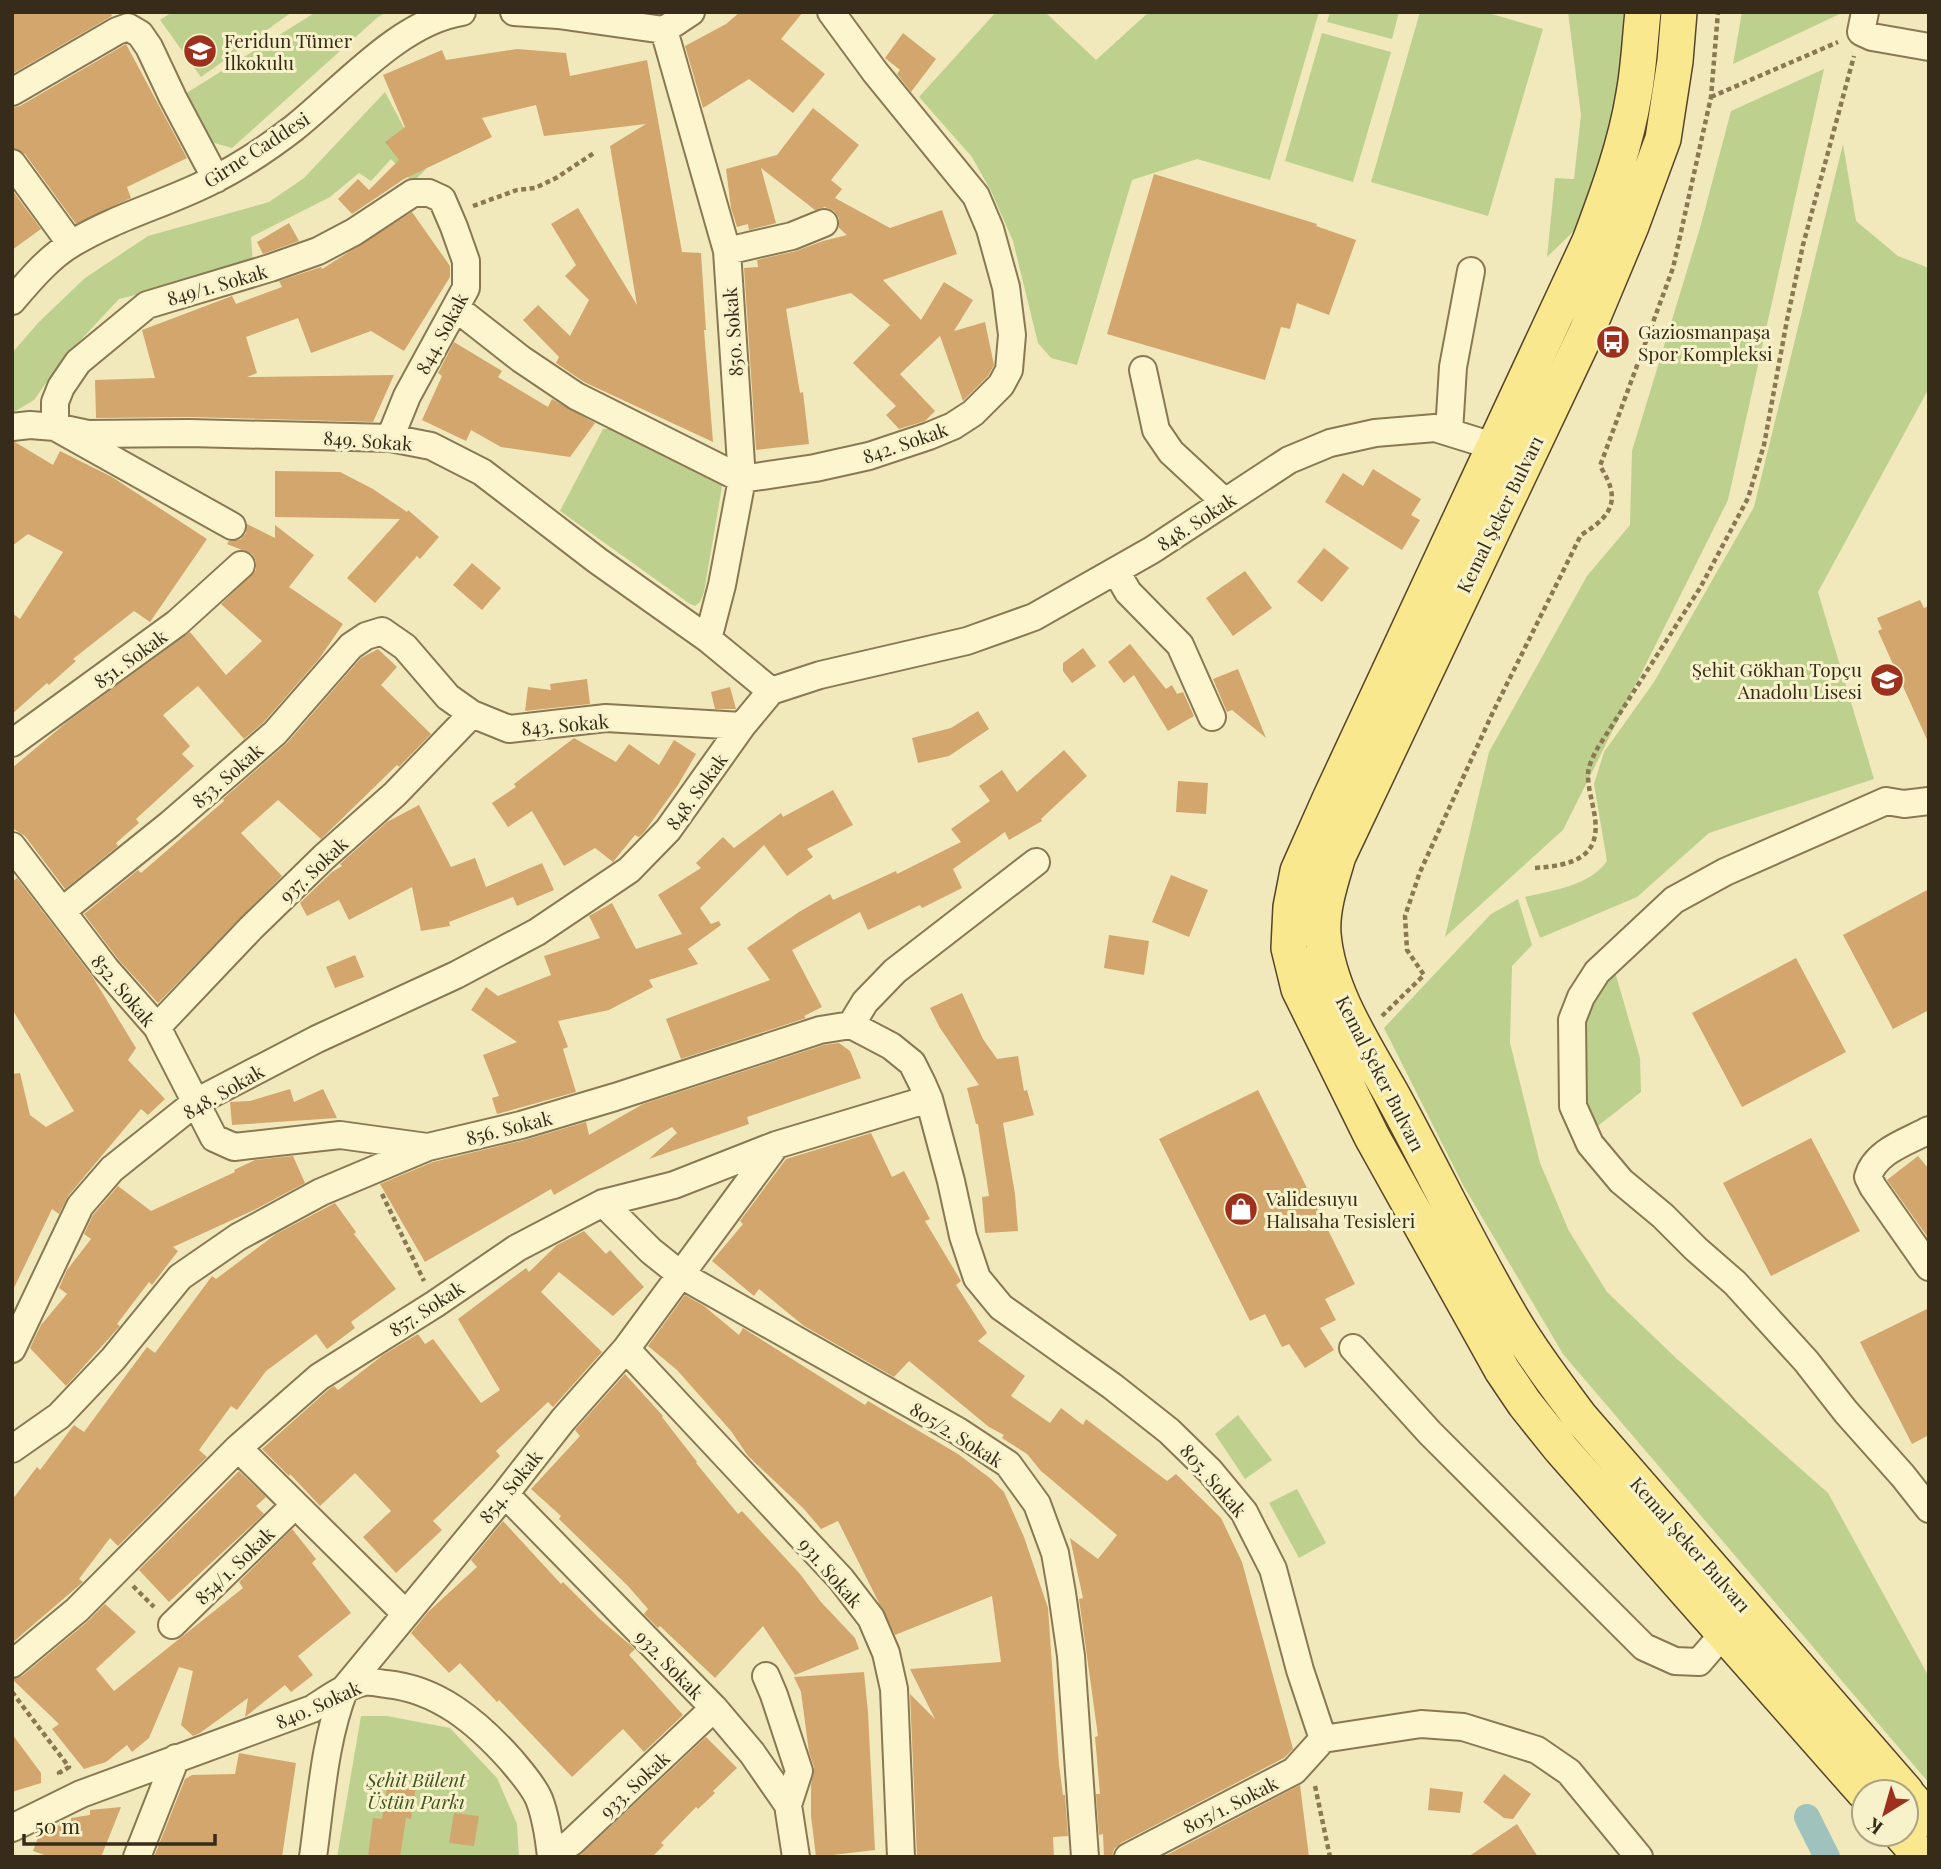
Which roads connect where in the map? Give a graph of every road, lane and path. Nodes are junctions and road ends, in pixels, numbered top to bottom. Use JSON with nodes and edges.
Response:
{"nodes":[{"id":1,"x":462,"y":12,"type":"edge"},
{"id":2,"x":514,"y":12,"type":"edge"},
{"id":3,"x":691,"y":12,"type":"edge"},
{"id":4,"x":831,"y":12,"type":"edge"},
{"id":5,"x":1643,"y":12,"type":"edge"},
{"id":6,"x":1679,"y":12,"type":"edge"},
{"id":7,"x":1718,"y":12,"type":"edge"},
{"id":8,"x":559,"y":14,"type":"edge"},
{"id":9,"x":1863,"y":22,"type":"edge"},
{"id":10,"x":664,"y":30,"type":"junction"},
{"id":11,"x":1929,"y":47,"type":"edge"},
{"id":12,"x":12,"y":92,"type":"edge"},
{"id":13,"x":1711,"y":97,"type":"junction"},
{"id":14,"x":594,"y":153,"type":"dead end"},
{"id":15,"x":12,"y":163,"type":"edge"},
{"id":16,"x":216,"y":179,"type":"junction"},
{"id":17,"x":429,"y":193,"type":"joint"},
{"id":18,"x":449,"y":214,"type":"junction"},
{"id":19,"x":824,"y":223,"type":"dead end"},
{"id":20,"x":71,"y":244,"type":"junction"},
{"id":21,"x":727,"y":251,"type":"junction"},
{"id":22,"x":1471,"y":271,"type":"dead end"},
{"id":23,"x":12,"y":301,"type":"edge"},
{"id":24,"x":456,"y":308,"type":"junction"},
{"id":25,"x":1143,"y":370,"type":"dead end"},
{"id":26,"x":12,"y":427,"type":"edge"},
{"id":27,"x":55,"y":427,"type":"junction"},
{"id":28,"x":1449,"y":432,"type":"junction"},
{"id":29,"x":390,"y":438,"type":"junction"},
{"id":30,"x":1493,"y":446,"type":"junction"},
{"id":31,"x":742,"y":479,"type":"junction"},
{"id":32,"x":1225,"y":502,"type":"junction"},
{"id":33,"x":232,"y":526,"type":"dead end"},
{"id":34,"x":241,"y":565,"type":"dead end"},
{"id":35,"x":1116,"y":571,"type":"junction"},
{"id":36,"x":382,"y":631,"type":"joint"},
{"id":37,"x":708,"y":639,"type":"junction"},
{"id":38,"x":771,"y":691,"type":"junction"},
{"id":39,"x":472,"y":714,"type":"junction"},
{"id":40,"x":1212,"y":717,"type":"dead end"},
{"id":41,"x":742,"y":726,"type":"junction"},
{"id":42,"x":12,"y":743,"type":"edge"},
{"id":43,"x":1929,"y":800,"type":"edge"},
{"id":44,"x":13,"y":850,"type":"edge"},
{"id":45,"x":1036,"y":862,"type":"dead end"},
{"id":46,"x":1535,"y":868,"type":"dead end"},
{"id":47,"x":62,"y":912,"type":"junction"},
{"id":48,"x":851,"y":1025,"type":"junction"},
{"id":49,"x":157,"y":1027,"type":"junction"},
{"id":50,"x":1359,"y":1039,"type":"junction"},
{"id":51,"x":929,"y":1099,"type":"junction"},
{"id":52,"x":196,"y":1102,"type":"junction"},
{"id":53,"x":1929,"y":1130,"type":"edge"},
{"id":54,"x":776,"y":1145,"type":"junction"},
{"id":55,"x":428,"y":1147,"type":"junction"},
{"id":56,"x":371,"y":1171,"type":"junction"},
{"id":57,"x":603,"y":1203,"type":"junction"},
{"id":58,"x":1929,"y":1267,"type":"edge"},
{"id":59,"x":681,"y":1275,"type":"junction"},
{"id":60,"x":435,"y":1304,"type":"junction"},
{"id":61,"x":1353,"y":1348,"type":"dead end"},
{"id":62,"x":12,"y":1349,"type":"edge"},
{"id":63,"x":626,"y":1349,"type":"junction"},
{"id":64,"x":237,"y":1448,"type":"junction"},
{"id":65,"x":12,"y":1449,"type":"edge"},
{"id":66,"x":505,"y":1494,"type":"junction"},
{"id":67,"x":295,"y":1505,"type":"junction"},
{"id":68,"x":1929,"y":1509,"type":"edge"},
{"id":69,"x":117,"y":1569,"type":"junction"},
{"id":70,"x":406,"y":1614,"type":"junction"},
{"id":71,"x":172,"y":1625,"type":"joint"},
{"id":72,"x":1724,"y":1633,"type":"junction"},
{"id":73,"x":12,"y":1664,"type":"edge"},
{"id":74,"x":766,"y":1676,"type":"dead end"},
{"id":75,"x":345,"y":1688,"type":"junction"},
{"id":76,"x":12,"y":1692,"type":"edge"},
{"id":77,"x":714,"y":1708,"type":"junction"},
{"id":78,"x":1316,"y":1747,"type":"junction"},
{"id":79,"x":176,"y":1758,"type":"junction"},
{"id":80,"x":1852,"y":1778,"type":"edge"},
{"id":81,"x":1894,"y":1778,"type":"edge"},
{"id":82,"x":74,"y":1798,"type":"junction"},
{"id":83,"x":788,"y":1804,"type":"junction"},
{"id":84,"x":12,"y":1828,"type":"edge"},
{"id":85,"x":137,"y":1857,"type":"edge"},
{"id":86,"x":313,"y":1857,"type":"edge"},
{"id":87,"x":551,"y":1857,"type":"edge"},
{"id":88,"x":796,"y":1857,"type":"edge"},
{"id":89,"x":901,"y":1857,"type":"edge"},
{"id":90,"x":1086,"y":1857,"type":"edge"},
{"id":91,"x":1128,"y":1857,"type":"edge"},
{"id":92,"x":1330,"y":1857,"type":"edge"},
{"id":93,"x":1639,"y":1857,"type":"edge"}],
"edges":[{"from":1,"to":16,"type":"street","name":"Girne Caddesi"},
{"from":2,"to":8,"type":"street"},
{"from":3,"to":10,"type":"street"},
{"from":4,"to":31,"type":"street","name":"842. Sokak"},
{"from":5,"to":30,"type":"main road","name":"Kemal Şeker Bulvarı"},
{"from":6,"to":50,"type":"main road","name":"Kemal Şeker Bulvarı"},
{"from":7,"to":13,"type":"path"},
{"from":8,"to":10,"type":"street"},
{"from":9,"to":11,"type":"street"},
{"from":9,"to":13,"type":"path"},
{"from":9,"to":46,"type":"path"},
{"from":10,"to":21,"type":"street","name":"850. Sokak"},
{"from":12,"to":16,"type":"street"},
{"from":13,"to":50,"type":"path"},
{"from":14,"to":18,"type":"path"},
{"from":15,"to":20,"type":"street"},
{"from":16,"to":20,"type":"street","name":"Girne Caddesi"},
{"from":17,"to":18,"type":"street","name":"844. Sokak"},
{"from":17,"to":27,"type":"street","name":"849/1. Sokak"},
{"from":18,"to":24,"type":"street","name":"844. Sokak"},
{"from":19,"to":21,"type":"street"},
{"from":20,"to":23,"type":"street","name":"Girne Caddesi"},
{"from":21,"to":31,"type":"street","name":"850. Sokak"},
{"from":22,"to":28,"type":"street"},
{"from":24,"to":29,"type":"street","name":"844. Sokak"},
{"from":24,"to":31,"type":"street"},
{"from":25,"to":32,"type":"street"},
{"from":26,"to":27,"type":"street","name":"849. Sokak"},
{"from":27,"to":29,"type":"street","name":"849. Sokak"},
{"from":27,"to":33,"type":"street"},
{"from":28,"to":30,"type":"street","name":"848. Sokak"},
{"from":28,"to":32,"type":"street","name":"848. Sokak"},
{"from":29,"to":37,"type":"street","name":"849. Sokak"},
{"from":30,"to":72,"type":"main road","name":"Kemal Şeker Bulvarı"},
{"from":31,"to":37,"type":"street","name":"850. Sokak"},
{"from":32,"to":35,"type":"street","name":"848. Sokak"},
{"from":34,"to":42,"type":"street","name":"851. Sokak"},
{"from":35,"to":38,"type":"street","name":"848. Sokak"},
{"from":35,"to":40,"type":"street"},
{"from":36,"to":39,"type":"street","name":"843. Sokak"},
{"from":36,"to":47,"type":"street","name":"853. Sokak"},
{"from":37,"to":38,"type":"street","name":"849. Sokak"},
{"from":38,"to":41,"type":"street","name":"848. Sokak"},
{"from":39,"to":41,"type":"street","name":"843. Sokak"},
{"from":39,"to":49,"type":"street","name":"937. Sokak"},
{"from":41,"to":52,"type":"street","name":"848. Sokak"},
{"from":43,"to":68,"type":"street"},
{"from":44,"to":47,"type":"street","name":"852. Sokak"},
{"from":45,"to":48,"type":"street"},
{"from":47,"to":49,"type":"street","name":"852. Sokak"},
{"from":48,"to":51,"type":"street","name":"805. Sokak"},
{"from":48,"to":55,"type":"street","name":"856. Sokak"},
{"from":49,"to":52,"type":"street","name":"852. Sokak"},
{"from":50,"to":81,"type":"main road","name":"Kemal Şeker Bulvarı"},
{"from":51,"to":54,"type":"street","name":"857. Sokak"},
{"from":51,"to":78,"type":"street","name":"805. Sokak"},
{"from":52,"to":55,"type":"street","name":"852. Sokak"},
{"from":52,"to":62,"type":"street","name":"848. Sokak"},
{"from":53,"to":58,"type":"street"},
{"from":54,"to":57,"type":"street","name":"857. Sokak"},
{"from":54,"to":59,"type":"street","name":"854. Sokak"},
{"from":55,"to":56,"type":"street","name":"856. Sokak"},
{"from":56,"to":60,"type":"path"},
{"from":56,"to":65,"type":"street","name":"856. Sokak"},
{"from":57,"to":59,"type":"street","name":"805/2. Sokak"},
{"from":57,"to":60,"type":"street","name":"857. Sokak"},
{"from":59,"to":63,"type":"street","name":"854. Sokak"},
{"from":59,"to":90,"type":"street","name":"805/2. Sokak"},
{"from":60,"to":64,"type":"street","name":"857. Sokak"},
{"from":61,"to":72,"type":"street"},
{"from":63,"to":66,"type":"street","name":"854. Sokak"},
{"from":63,"to":89,"type":"street","name":"931. Sokak"},
{"from":64,"to":67,"type":"street"},
{"from":64,"to":69,"type":"street","name":"857. Sokak"},
{"from":66,"to":70,"type":"street","name":"854. Sokak"},
{"from":66,"to":77,"type":"street","name":"932. Sokak"},
{"from":67,"to":70,"type":"street"},
{"from":67,"to":71,"type":"street","name":"854/1. Sokak"},
{"from":69,"to":71,"type":"path"},
{"from":69,"to":73,"type":"street","name":"857. Sokak"},
{"from":70,"to":75,"type":"street","name":"854. Sokak"},
{"from":72,"to":80,"type":"main road","name":"Kemal Şeker Bulvarı"},
{"from":74,"to":83,"type":"street"},
{"from":75,"to":79,"type":"street","name":"840. Sokak"},
{"from":75,"to":86,"type":"street","name":"854. Sokak"},
{"from":75,"to":87,"type":"street","name":"840. Sokak"},
{"from":76,"to":82,"type":"path"},
{"from":77,"to":83,"type":"street","name":"932. Sokak"},
{"from":77,"to":87,"type":"street","name":"933. Sokak"},
{"from":78,"to":91,"type":"street","name":"805/1. Sokak"},
{"from":78,"to":92,"type":"path"},
{"from":78,"to":93,"type":"street"},
{"from":79,"to":82,"type":"street","name":"840. Sokak"},
{"from":79,"to":85,"type":"street"},
{"from":82,"to":84,"type":"street","name":"840. Sokak"},
{"from":83,"to":88,"type":"street","name":"932. Sokak"}]}
